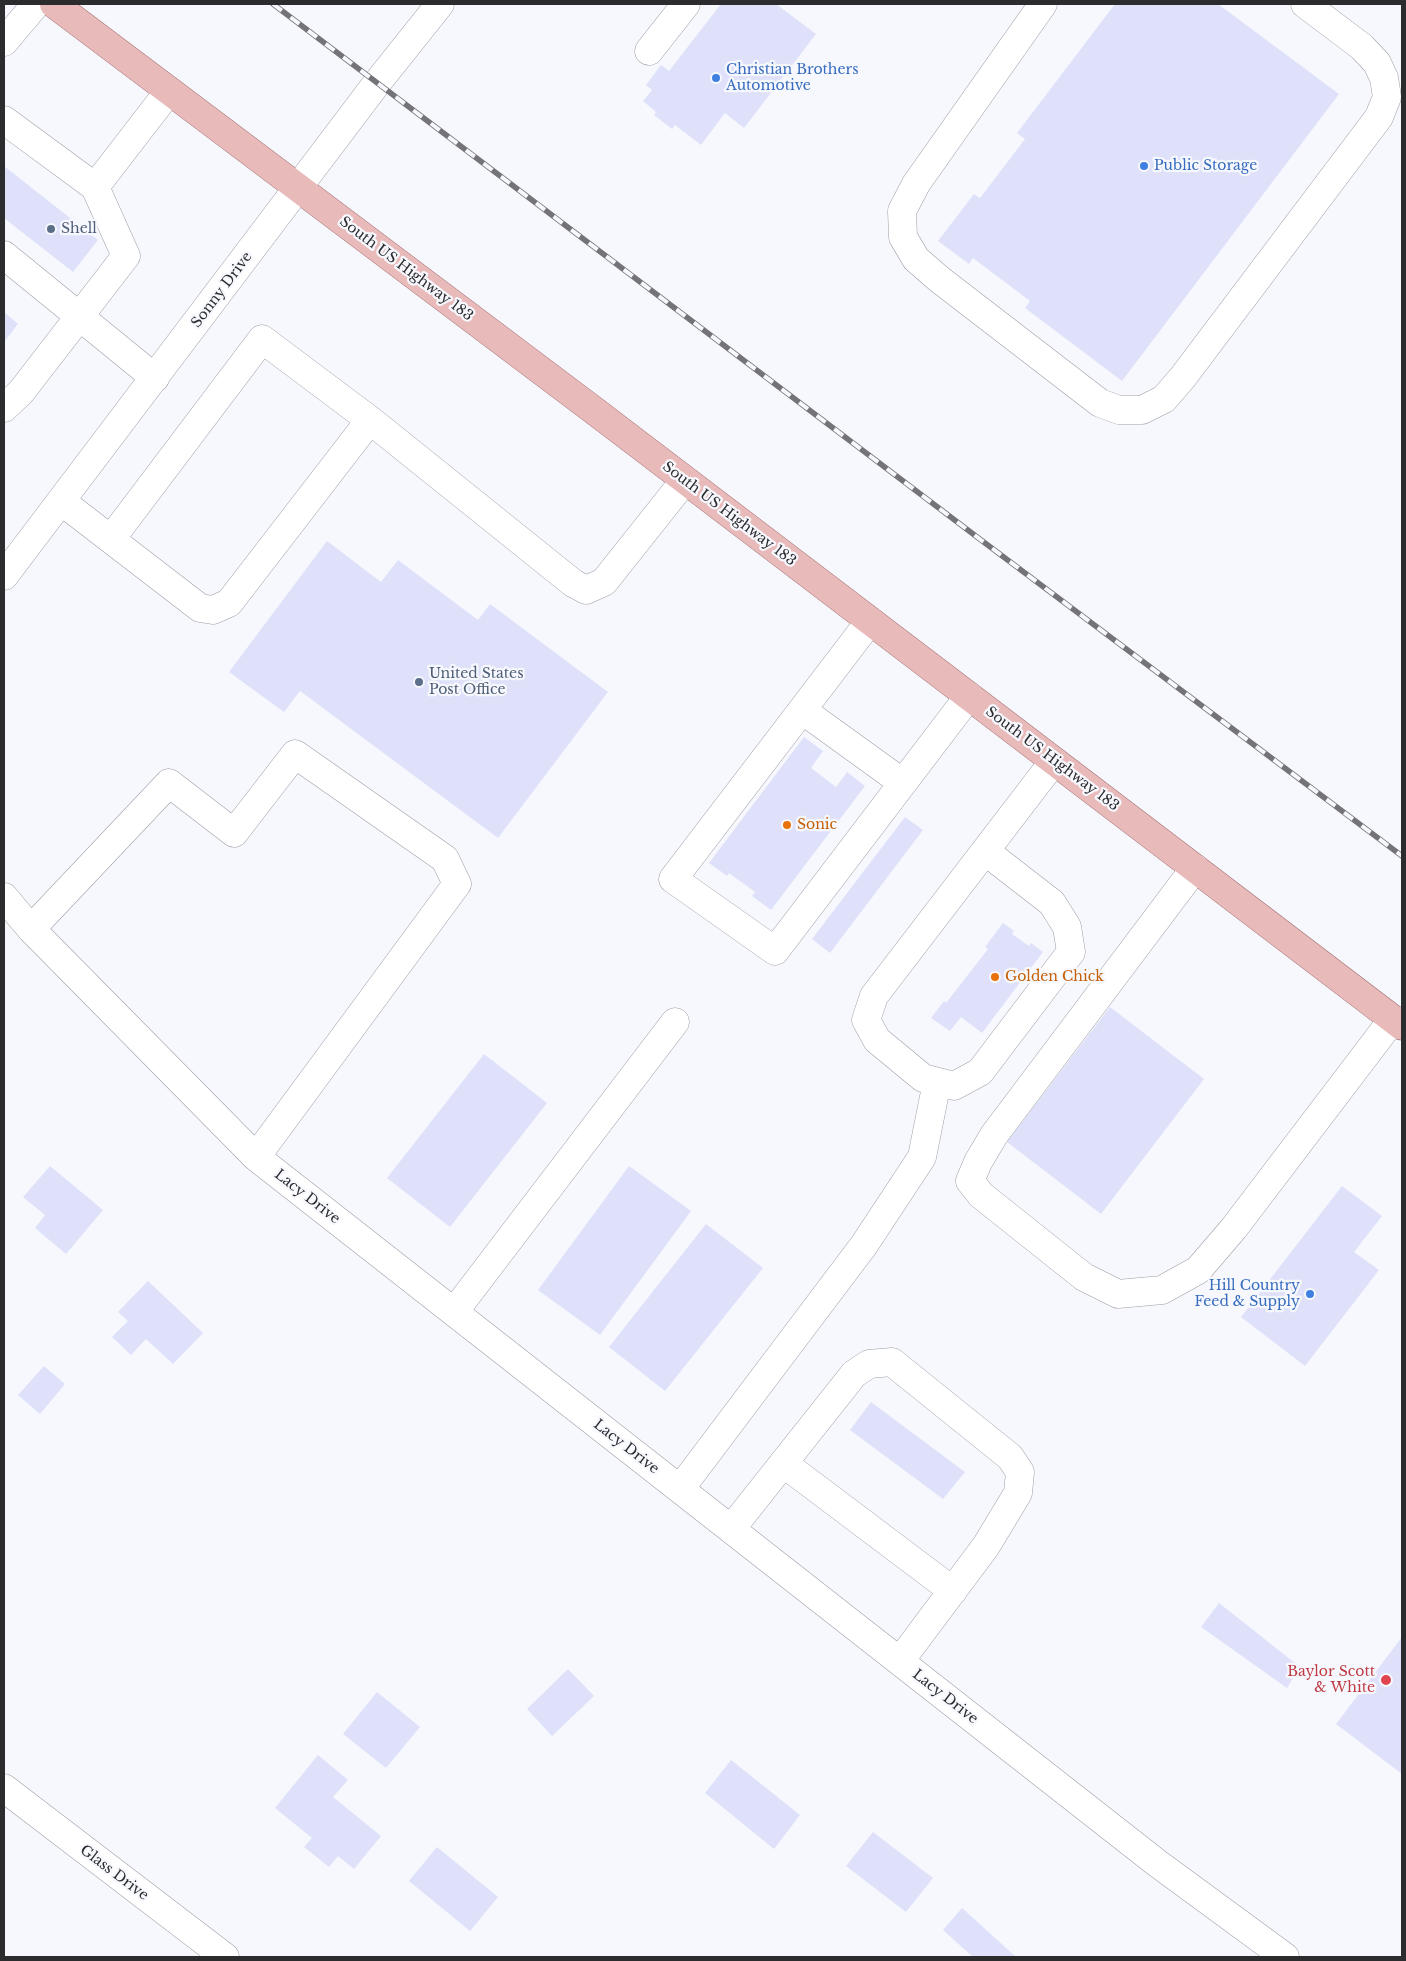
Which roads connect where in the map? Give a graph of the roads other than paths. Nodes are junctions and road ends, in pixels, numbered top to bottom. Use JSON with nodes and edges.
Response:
{"nodes":[{"id":1,"x":36,"y":4,"type":"edge"},
{"id":2,"x":54,"y":4,"type":"edge"},
{"id":3,"x":440,"y":4,"type":"edge"},
{"id":4,"x":686,"y":4,"type":"edge"},
{"id":5,"x":1043,"y":4,"type":"edge"},
{"id":6,"x":1305,"y":4,"type":"edge"},
{"id":7,"x":4,"y":42,"type":"edge"},
{"id":8,"x":649,"y":51,"type":"dead end"},
{"id":9,"x":169,"y":91,"type":"junction"},
{"id":10,"x":4,"y":120,"type":"edge"},
{"id":11,"x":95,"y":187,"type":"junction"},
{"id":12,"x":299,"y":188,"type":"junction"},
{"id":13,"x":4,"y":255,"type":"edge"},
{"id":14,"x":78,"y":316,"type":"junction"},
{"id":15,"x":155,"y":378,"type":"junction"},
{"id":16,"x":4,"y":408,"type":"edge"},
{"id":17,"x":370,"y":420,"type":"junction"},
{"id":18,"x":685,"y":480,"type":"junction"},
{"id":19,"x":61,"y":502,"type":"junction"},
{"id":20,"x":111,"y":539,"type":"junction"},
{"id":21,"x":4,"y":573,"type":"edge"},
{"id":22,"x":870,"y":621,"type":"junction"},
{"id":23,"x":969,"y":696,"type":"junction"},
{"id":24,"x":802,"y":710,"type":"junction"},
{"id":25,"x":1054,"y":761,"type":"junction"},
{"id":26,"x":903,"y":783,"type":"junction"},
{"id":27,"x":985,"y":851,"type":"junction"},
{"id":28,"x":1195,"y":868,"type":"junction"},
{"id":29,"x":4,"y":897,"type":"edge"},
{"id":30,"x":31,"y":930,"type":"junction"},
{"id":31,"x":674,"y":1022,"type":"dead end"},
{"id":32,"x":1397,"y":1022,"type":"edge"},
{"id":33,"x":938,"y":1082,"type":"junction"},
{"id":34,"x":256,"y":1157,"type":"junction"},
{"id":35,"x":454,"y":1312,"type":"junction"},
{"id":36,"x":783,"y":1463,"type":"junction"},
{"id":37,"x":680,"y":1489,"type":"junction"},
{"id":38,"x":731,"y":1529,"type":"junction"},
{"id":39,"x":952,"y":1591,"type":"junction"},
{"id":40,"x":900,"y":1661,"type":"junction"},
{"id":41,"x":4,"y":1788,"type":"edge"},
{"id":42,"x":225,"y":1957,"type":"edge"},
{"id":43,"x":1284,"y":1957,"type":"edge"}],
"edges":[{"from":1,"to":7,"type":"street"},
{"from":2,"to":9,"type":"main road","name":"South US Highway 183"},
{"from":3,"to":12,"type":"street","name":"Sonny Drive"},
{"from":4,"to":8,"type":"street"},
{"from":5,"to":6,"type":"street"},
{"from":9,"to":11,"type":"street"},
{"from":9,"to":12,"type":"main road","name":"South US Highway 183"},
{"from":10,"to":11,"type":"street"},
{"from":11,"to":14,"type":"street"},
{"from":12,"to":15,"type":"street","name":"Sonny Drive"},
{"from":12,"to":18,"type":"main road","name":"South US Highway 183"},
{"from":13,"to":14,"type":"street"},
{"from":14,"to":15,"type":"street"},
{"from":14,"to":16,"type":"street"},
{"from":15,"to":19,"type":"street","name":"Sonny Drive"},
{"from":17,"to":18,"type":"street"},
{"from":17,"to":20,"type":"street"},
{"from":17,"to":20,"type":"street"},
{"from":18,"to":22,"type":"main road","name":"South US Highway 183"},
{"from":19,"to":20,"type":"street"},
{"from":19,"to":21,"type":"street","name":"Sonny Drive"},
{"from":22,"to":23,"type":"main road","name":"South US Highway 183"},
{"from":22,"to":24,"type":"street"},
{"from":23,"to":25,"type":"main road","name":"South US Highway 183"},
{"from":23,"to":26,"type":"street"},
{"from":24,"to":26,"type":"street"},
{"from":24,"to":26,"type":"street"},
{"from":25,"to":27,"type":"street"},
{"from":25,"to":28,"type":"main road","name":"South US Highway 183"},
{"from":27,"to":33,"type":"street"},
{"from":27,"to":33,"type":"street"},
{"from":28,"to":32,"type":"main road","name":"South US Highway 183"},
{"from":28,"to":32,"type":"street"},
{"from":29,"to":30,"type":"street","name":"Lacy Drive"},
{"from":30,"to":34,"type":"street","name":"Lacy Drive"},
{"from":30,"to":34,"type":"street"},
{"from":31,"to":35,"type":"street"},
{"from":33,"to":37,"type":"street"},
{"from":34,"to":35,"type":"street","name":"Lacy Drive"},
{"from":35,"to":37,"type":"street","name":"Lacy Drive"},
{"from":36,"to":38,"type":"street"},
{"from":36,"to":39,"type":"street"},
{"from":36,"to":39,"type":"street"},
{"from":37,"to":38,"type":"street","name":"Lacy Drive"},
{"from":38,"to":40,"type":"street","name":"Lacy Drive"},
{"from":39,"to":40,"type":"street"},
{"from":40,"to":43,"type":"street","name":"Lacy Drive"},
{"from":41,"to":42,"type":"street","name":"Glass Drive"}]}
